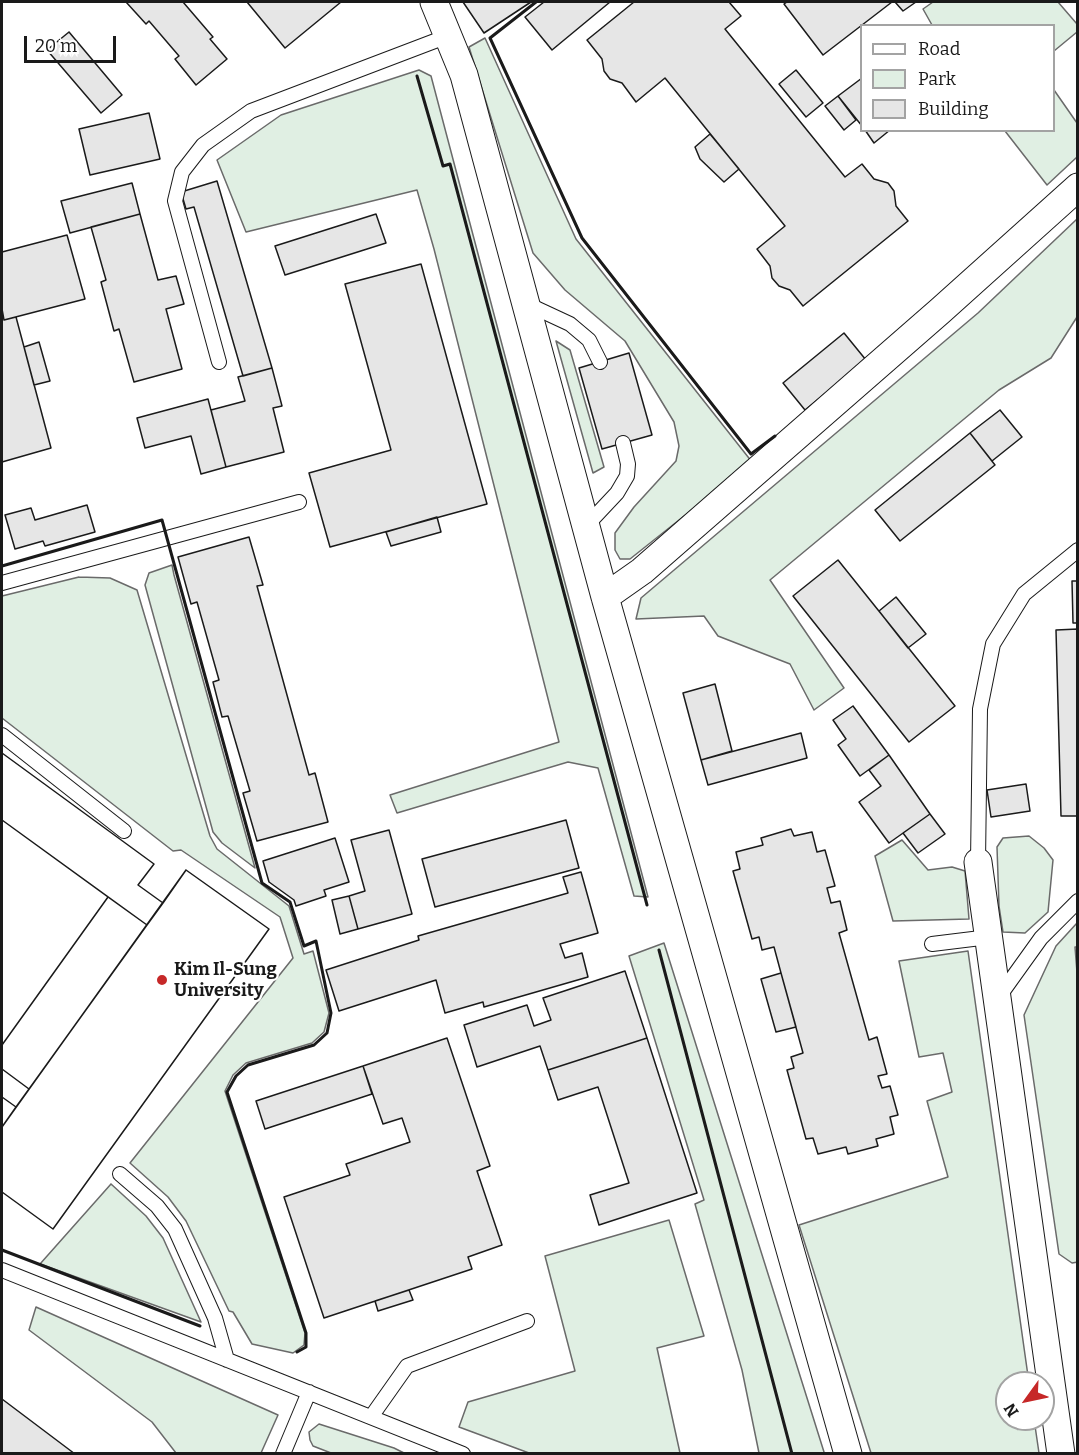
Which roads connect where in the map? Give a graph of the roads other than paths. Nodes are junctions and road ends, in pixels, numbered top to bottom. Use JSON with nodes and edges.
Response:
{"nodes":[{"id":1,"x":434,"y":2,"type":"edge"},
{"id":2,"x":448,"y":36,"type":"junction"},
{"id":3,"x":1077,"y":187,"type":"edge"},
{"id":4,"x":527,"y":304,"type":"junction"},
{"id":5,"x":600,"y":362,"type":"dead end"},
{"id":6,"x":219,"y":363,"type":"dead end"},
{"id":7,"x":623,"y":443,"type":"dead end"},
{"id":8,"x":298,"y":502,"type":"dead end"},
{"id":9,"x":586,"y":526,"type":"junction"},
{"id":10,"x":1077,"y":550,"type":"edge"},
{"id":11,"x":2,"y":583,"type":"edge"},
{"id":12,"x":605,"y":597,"type":"junction"},
{"id":13,"x":2,"y":735,"type":"edge"},
{"id":14,"x":124,"y":831,"type":"dead end"},
{"id":15,"x":978,"y":862,"type":"joint"},
{"id":16,"x":1077,"y":901,"type":"edge"},
{"id":17,"x":989,"y":937,"type":"junction"},
{"id":18,"x":932,"y":944,"type":"dead end"},
{"id":19,"x":997,"y":1000,"type":"junction"},
{"id":20,"x":120,"y":1174,"type":"dead end"},
{"id":21,"x":2,"y":1270,"type":"edge"},
{"id":22,"x":527,"y":1321,"type":"dead end"},
{"id":23,"x":227,"y":1360,"type":"junction"},
{"id":24,"x":309,"y":1392,"type":"junction"},
{"id":25,"x":371,"y":1417,"type":"junction"},
{"id":26,"x":427,"y":1447,"type":"edge"},
{"id":27,"x":283,"y":1454,"type":"edge"},
{"id":28,"x":463,"y":1454,"type":"edge"},
{"id":29,"x":848,"y":1454,"type":"edge"},
{"id":30,"x":1061,"y":1454,"type":"edge"}],
"edges":[{"from":1,"to":2,"type":"street"},
{"from":2,"to":4,"type":"street"},
{"from":2,"to":6,"type":"lane"},
{"from":3,"to":12,"type":"street"},
{"from":4,"to":5,"type":"lane"},
{"from":4,"to":9,"type":"street"},
{"from":7,"to":9,"type":"lane"},
{"from":8,"to":11,"type":"lane"},
{"from":9,"to":12,"type":"street"},
{"from":10,"to":15,"type":"lane"},
{"from":12,"to":29,"type":"street"},
{"from":13,"to":14,"type":"lane"},
{"from":15,"to":17,"type":"street"},
{"from":16,"to":19,"type":"lane"},
{"from":17,"to":18,"type":"lane"},
{"from":17,"to":19,"type":"street"},
{"from":19,"to":30,"type":"street"},
{"from":20,"to":23,"type":"lane"},
{"from":21,"to":23,"type":"lane"},
{"from":22,"to":25,"type":"lane"},
{"from":23,"to":24,"type":"lane"},
{"from":24,"to":25,"type":"lane"},
{"from":24,"to":27,"type":"lane"},
{"from":25,"to":26,"type":"lane"},
{"from":26,"to":28,"type":"lane"}]}
